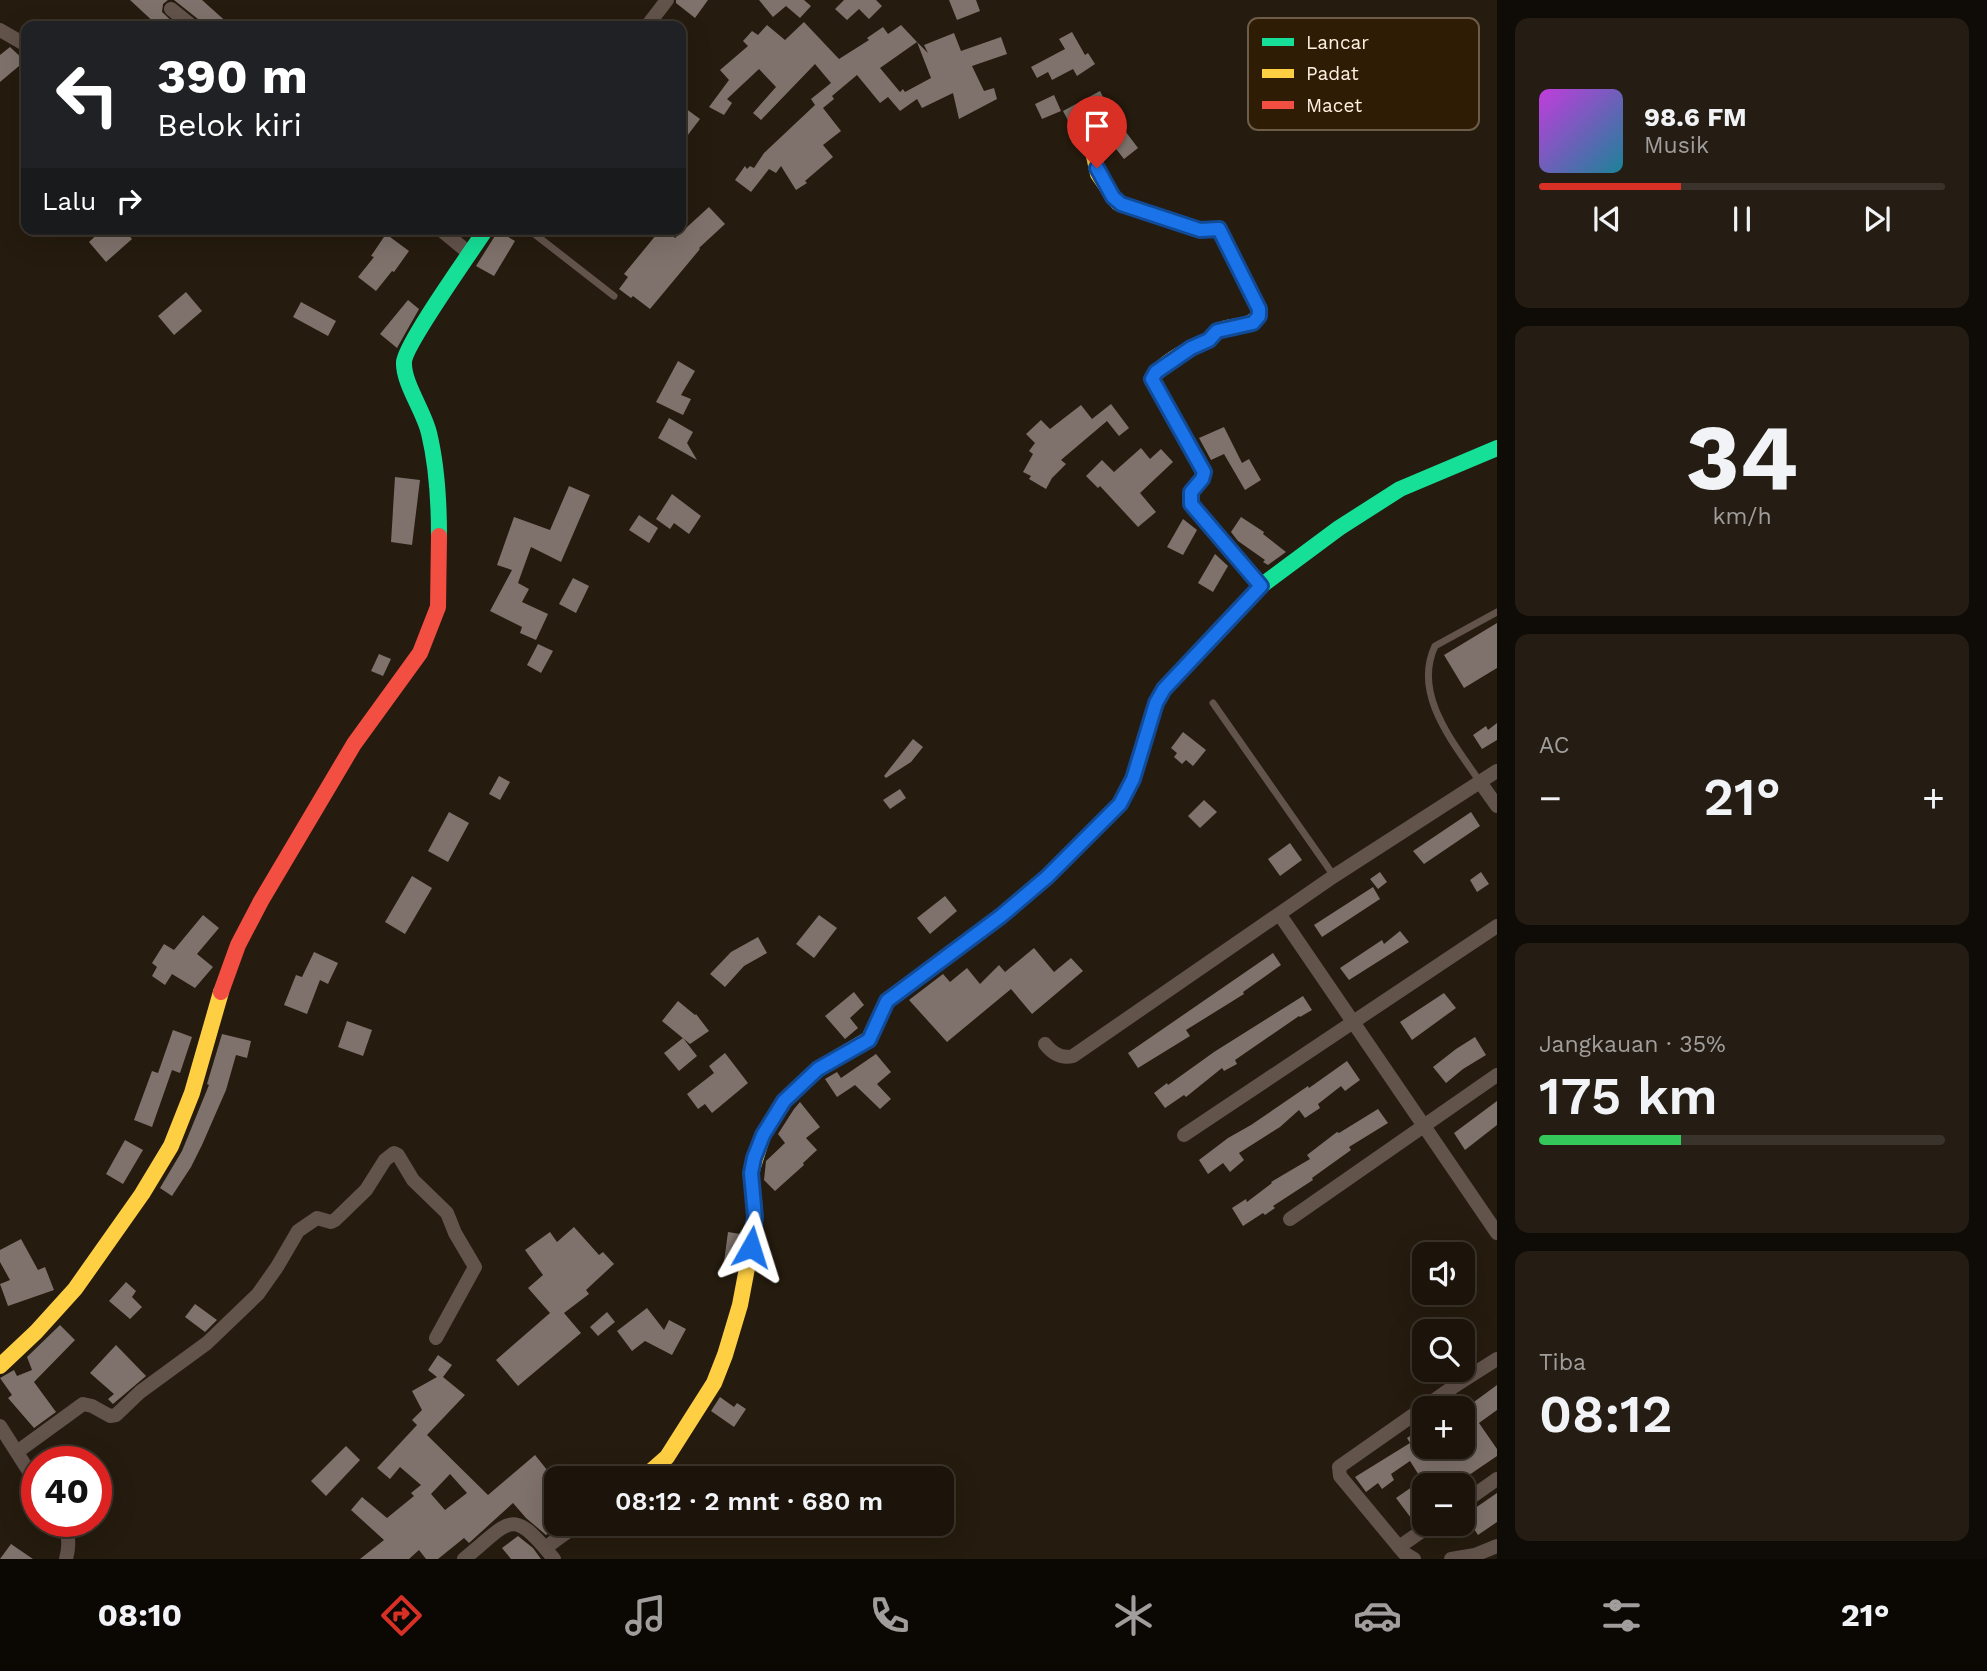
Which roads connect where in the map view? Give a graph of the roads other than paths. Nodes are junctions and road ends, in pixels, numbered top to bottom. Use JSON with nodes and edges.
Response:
{"nodes":[{"id":1,"x":667,"y":0,"type":"edge"},
{"id":2,"x":171,"y":9,"type":"dead end"},
{"id":3,"x":186,"y":21,"type":"edge"},
{"id":4,"x":651,"y":21,"type":"edge"},
{"id":5,"x":0,"y":30,"type":"edge"},
{"id":6,"x":21,"y":41,"type":"edge"},
{"id":7,"x":1094,"y":156,"type":"dead end"},
{"id":8,"x":447,"y":235,"type":"edge"},
{"id":9,"x":482,"y":235,"type":"edge"},
{"id":10,"x":536,"y":235,"type":"edge"},
{"id":11,"x":470,"y":254,"type":"junction"},
{"id":12,"x":614,"y":296,"type":"dead end"},
{"id":13,"x":1497,"y":449,"type":"edge"},
{"id":14,"x":1261,"y":586,"type":"junction"},
{"id":15,"x":1497,"y":612,"type":"edge"},
{"id":16,"x":1213,"y":703,"type":"dead end"},
{"id":17,"x":1497,"y":771,"type":"edge"},
{"id":18,"x":1480,"y":782,"type":"junction"},
{"id":19,"x":1497,"y":806,"type":"edge"},
{"id":20,"x":1334,"y":876,"type":"junction"},
{"id":21,"x":1280,"y":915,"type":"junction"},
{"id":22,"x":1497,"y":926,"type":"edge"},
{"id":23,"x":1354,"y":1024,"type":"junction"},
{"id":24,"x":1045,"y":1044,"type":"dead end"},
{"id":25,"x":1497,"y":1075,"type":"edge"},
{"id":26,"x":1423,"y":1126,"type":"junction"},
{"id":27,"x":1184,"y":1135,"type":"dead end"},
{"id":28,"x":1290,"y":1219,"type":"dead end"},
{"id":29,"x":1495,"y":1226,"type":"edge"},
{"id":30,"x":436,"y":1338,"type":"dead end"},
{"id":31,"x":1497,"y":1359,"type":"edge"},
{"id":32,"x":0,"y":1366,"type":"edge"},
{"id":33,"x":0,"y":1426,"type":"edge"},
{"id":34,"x":17,"y":1452,"type":"junction"},
{"id":35,"x":21,"y":1458,"type":"edge"},
{"id":36,"x":658,"y":1466,"type":"edge"},
{"id":37,"x":1497,"y":1479,"type":"edge"},
{"id":38,"x":1475,"y":1495,"type":"edge"},
{"id":39,"x":566,"y":1536,"type":"edge"},
{"id":40,"x":1415,"y":1536,"type":"edge"},
{"id":41,"x":69,"y":1537,"type":"edge"},
{"id":42,"x":1497,"y":1546,"type":"edge"},
{"id":43,"x":1399,"y":1547,"type":"junction"},
{"id":44,"x":550,"y":1553,"type":"edge"},
{"id":45,"x":66,"y":1559,"type":"edge"},
{"id":46,"x":464,"y":1559,"type":"edge"},
{"id":47,"x":1414,"y":1559,"type":"edge"},
{"id":48,"x":1451,"y":1559,"type":"edge"}],
"edges":[{"from":1,"to":4,"type":"street"},
{"from":2,"to":3,"type":"street"},
{"from":5,"to":6,"type":"street"},
{"from":7,"to":14,"type":"street"},
{"from":8,"to":11,"type":"street"},
{"from":9,"to":11,"type":"street"},
{"from":10,"to":12,"type":"lane"},
{"from":11,"to":32,"type":"street"},
{"from":13,"to":14,"type":"street"},
{"from":14,"to":36,"type":"street"},
{"from":15,"to":18,"type":"lane"},
{"from":16,"to":20,"type":"lane"},
{"from":17,"to":18,"type":"street"},
{"from":18,"to":19,"type":"street"},
{"from":18,"to":20,"type":"street"},
{"from":20,"to":21,"type":"street"},
{"from":21,"to":23,"type":"street"},
{"from":21,"to":24,"type":"street"},
{"from":22,"to":23,"type":"street"},
{"from":23,"to":26,"type":"street"},
{"from":23,"to":27,"type":"street"},
{"from":25,"to":26,"type":"street"},
{"from":26,"to":28,"type":"street"},
{"from":26,"to":29,"type":"street"},
{"from":30,"to":34,"type":"street"},
{"from":31,"to":43,"type":"street"},
{"from":33,"to":34,"type":"street"},
{"from":34,"to":35,"type":"street"},
{"from":37,"to":38,"type":"street"},
{"from":39,"to":44,"type":"street"},
{"from":40,"to":43,"type":"street"},
{"from":41,"to":45,"type":"street"},
{"from":42,"to":48,"type":"street"},
{"from":43,"to":47,"type":"street"},
{"from":44,"to":46,"type":"street"}]}
